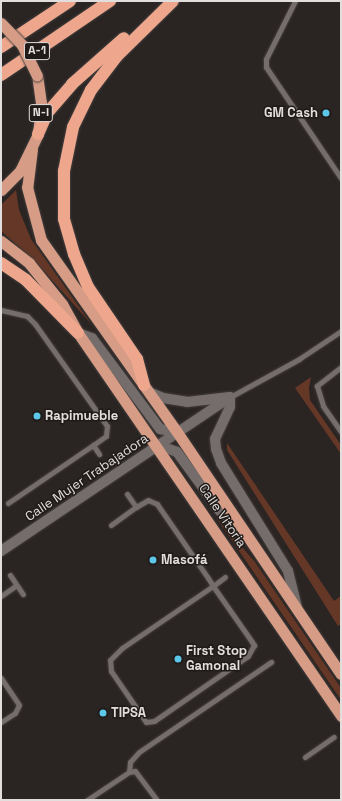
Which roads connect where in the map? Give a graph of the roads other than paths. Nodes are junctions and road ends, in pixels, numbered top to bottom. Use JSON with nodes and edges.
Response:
{"nodes":[{"id":1,"x":70,"y":1,"type":"edge"},
{"id":2,"x":110,"y":1,"type":"edge"},
{"id":3,"x":168,"y":1,"type":"edge"},
{"id":4,"x":173,"y":1,"type":"edge"},
{"id":5,"x":295,"y":1,"type":"edge"},
{"id":6,"x":1,"y":23,"type":"edge"},
{"id":7,"x":1,"y":48,"type":"edge"},
{"id":8,"x":1,"y":75,"type":"edge"},
{"id":9,"x":38,"y":134,"type":"junction"},
{"id":10,"x":32,"y":149,"type":"junction"},
{"id":11,"x":341,"y":178,"type":"edge"},
{"id":12,"x":1,"y":190,"type":"edge"},
{"id":13,"x":1,"y":241,"type":"edge"},
{"id":14,"x":1,"y":263,"type":"edge"},
{"id":15,"x":1,"y":310,"type":"edge"},
{"id":16,"x":341,"y":331,"type":"edge"},
{"id":17,"x":78,"y":334,"type":"junction"},
{"id":18,"x":341,"y":367,"type":"edge"},
{"id":19,"x":146,"y":389,"type":"junction"},
{"id":20,"x":230,"y":397,"type":"junction"},
{"id":21,"x":177,"y":432,"type":"junction"},
{"id":22,"x":341,"y":432,"type":"edge"},
{"id":23,"x":93,"y":445,"type":"junction"},
{"id":24,"x":157,"y":445,"type":"junction"},
{"id":25,"x":99,"y":454,"type":"dead end"},
{"id":26,"x":127,"y":494,"type":"dead end"},
{"id":27,"x":8,"y":503,"type":"dead end"},
{"id":28,"x":136,"y":507,"type":"junction"},
{"id":29,"x":111,"y":525,"type":"dead end"},
{"id":30,"x":248,"y":534,"type":"junction"},
{"id":31,"x":1,"y":551,"type":"edge"},
{"id":32,"x":10,"y":575,"type":"dead end"},
{"id":33,"x":225,"y":577,"type":"dead end"},
{"id":34,"x":18,"y":585,"type":"junction"},
{"id":35,"x":213,"y":586,"type":"junction"},
{"id":36,"x":23,"y":594,"type":"dead end"},
{"id":37,"x":1,"y":596,"type":"edge"},
{"id":38,"x":297,"y":608,"type":"junction"},
{"id":39,"x":271,"y":662,"type":"dead end"},
{"id":40,"x":341,"y":674,"type":"edge"},
{"id":41,"x":1,"y":678,"type":"edge"},
{"id":42,"x":341,"y":716,"type":"edge"},
{"id":43,"x":1,"y":722,"type":"edge"},
{"id":44,"x":334,"y":737,"type":"dead end"},
{"id":45,"x":305,"y":757,"type":"dead end"},
{"id":46,"x":129,"y":772,"type":"junction"},
{"id":47,"x":87,"y":800,"type":"edge"},
{"id":48,"x":157,"y":800,"type":"edge"}],
"edges":[{"from":1,"to":7,"type":"highway","number":"A-1"},
{"from":2,"to":8,"type":"highway","number":"A-1"},
{"from":3,"to":9,"type":"highway"},
{"from":4,"to":19,"type":"highway"},
{"from":5,"to":11,"type":"lane"},
{"from":6,"to":9,"type":"highway","number":"N-I","bridge":true},
{"from":9,"to":10,"type":"highway","number":"N-I"},
{"from":10,"to":12,"type":"highway","number":"N-I"},
{"from":10,"to":19,"type":"highway","name":"Calle Vitoria"},
{"from":13,"to":17,"type":"highway","name":"Calle Vitoria"},
{"from":14,"to":17,"type":"highway"},
{"from":15,"to":23,"type":"lane"},
{"from":16,"to":20,"type":"lane"},
{"from":17,"to":21,"type":"street"},
{"from":17,"to":24,"type":"highway","name":"Calle Vitoria"},
{"from":18,"to":22,"type":"lane"},
{"from":19,"to":20,"type":"street"},
{"from":19,"to":21,"type":"highway","name":"Calle Vitoria"},
{"from":20,"to":21,"type":"street"},
{"from":20,"to":38,"type":"street"},
{"from":21,"to":24,"type":"street"},
{"from":21,"to":30,"type":"highway","name":"Calle Vitoria"},
{"from":23,"to":25,"type":"lane"},
{"from":23,"to":27,"type":"lane"},
{"from":24,"to":30,"type":"street","name":"Calle Mujer Trabajadora"},
{"from":24,"to":31,"type":"street","name":"Calle Mujer Trabajadora"},
{"from":24,"to":42,"type":"highway","name":"Calle Vitoria"},
{"from":26,"to":28,"type":"lane"},
{"from":28,"to":29,"type":"lane"},
{"from":28,"to":35,"type":"lane"},
{"from":30,"to":38,"type":"highway","name":"Calle Vitoria"},
{"from":32,"to":34,"type":"lane"},
{"from":33,"to":35,"type":"lane"},
{"from":34,"to":36,"type":"lane"},
{"from":34,"to":37,"type":"lane"},
{"from":35,"to":35,"type":"lane"},
{"from":38,"to":40,"type":"highway","name":"Calle Vitoria"},
{"from":39,"to":46,"type":"lane"},
{"from":41,"to":43,"type":"lane"},
{"from":44,"to":45,"type":"lane"},
{"from":46,"to":47,"type":"lane"},
{"from":46,"to":48,"type":"lane"}]}
